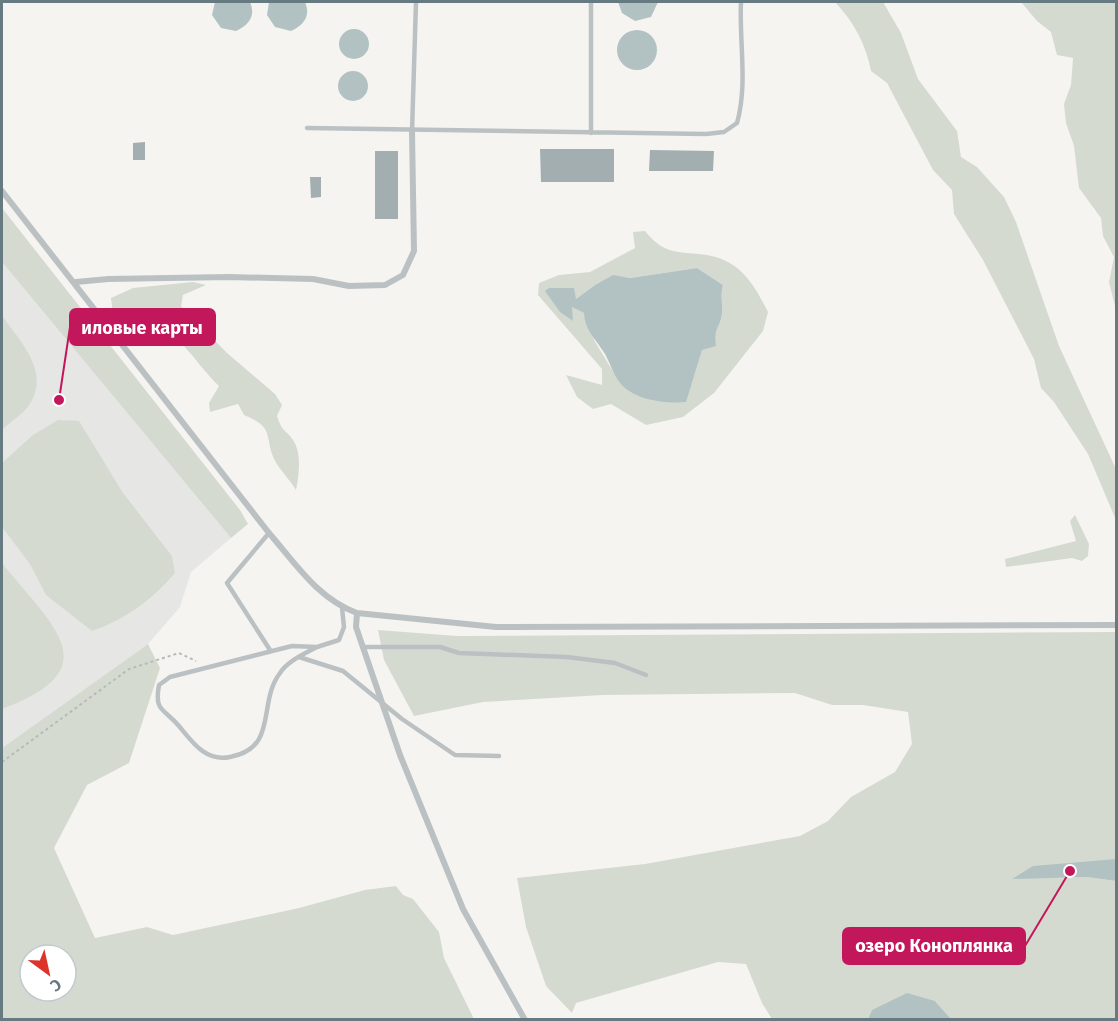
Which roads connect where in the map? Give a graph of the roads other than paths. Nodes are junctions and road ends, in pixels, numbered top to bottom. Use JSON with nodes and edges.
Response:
{"nodes":[{"id":1,"x":416,"y":2,"type":"edge"},
{"id":2,"x":591,"y":2,"type":"edge"},
{"id":3,"x":741,"y":2,"type":"edge"},
{"id":4,"x":307,"y":128,"type":"dead end"},
{"id":5,"x":412,"y":132,"type":"junction"},
{"id":6,"x":591,"y":133,"type":"junction"},
{"id":7,"x":2,"y":191,"type":"edge"},
{"id":8,"x":76,"y":282,"type":"junction"},
{"id":9,"x":269,"y":532,"type":"junction"},
{"id":10,"x":342,"y":608,"type":"junction"},
{"id":11,"x":357,"y":613,"type":"junction"},
{"id":12,"x":1116,"y":625,"type":"edge"},
{"id":13,"x":317,"y":647,"type":"junction"},
{"id":14,"x":363,"y":647,"type":"junction"},
{"id":15,"x":270,"y":650,"type":"junction"},
{"id":16,"x":298,"y":657,"type":"junction"},
{"id":17,"x":646,"y":675,"type":"dead end"},
{"id":18,"x":382,"y":702,"type":"junction"},
{"id":19,"x":499,"y":756,"type":"dead end"},
{"id":20,"x":525,"y":1020,"type":"edge"}],
"edges":[{"from":1,"to":5,"type":"lane"},
{"from":2,"to":6,"type":"lane"},
{"from":3,"to":6,"type":"lane"},
{"from":4,"to":5,"type":"lane"},
{"from":5,"to":6,"type":"lane"},
{"from":5,"to":8,"type":"street"},
{"from":7,"to":8,"type":"street"},
{"from":8,"to":9,"type":"street"},
{"from":9,"to":10,"type":"street"},
{"from":9,"to":15,"type":"lane"},
{"from":10,"to":11,"type":"street"},
{"from":10,"to":13,"type":"lane"},
{"from":11,"to":12,"type":"street"},
{"from":11,"to":14,"type":"street"},
{"from":13,"to":15,"type":"lane"},
{"from":13,"to":16,"type":"lane"},
{"from":14,"to":17,"type":"lane"},
{"from":14,"to":18,"type":"street"},
{"from":15,"to":16,"type":"lane"},
{"from":16,"to":18,"type":"lane"},
{"from":18,"to":19,"type":"lane"},
{"from":18,"to":20,"type":"street"}]}
